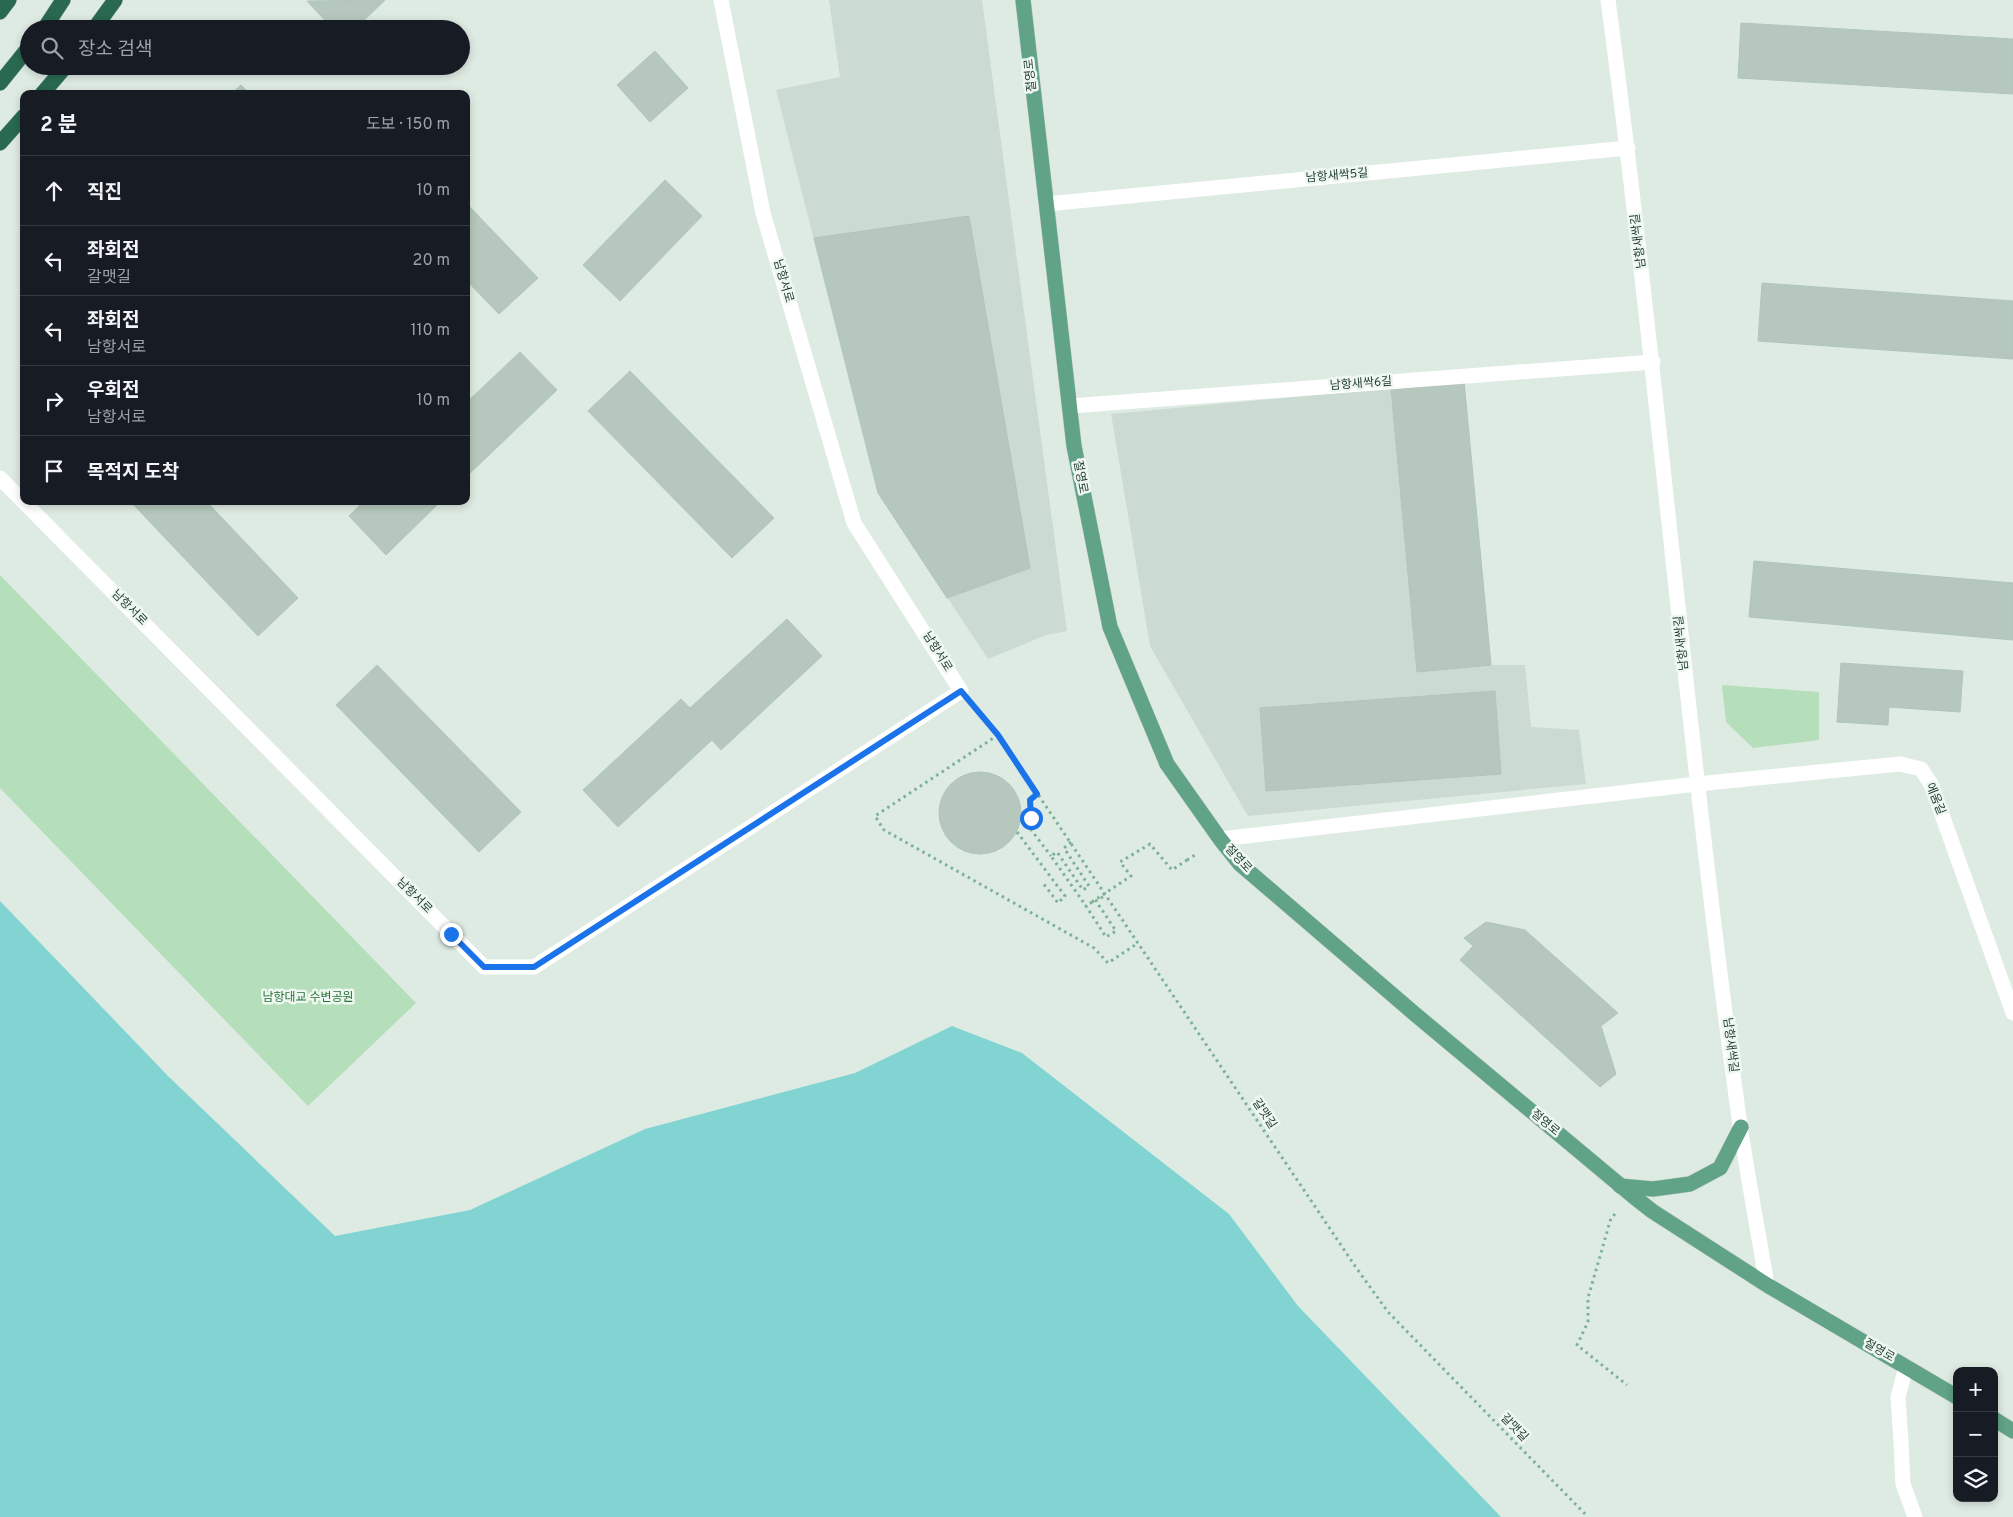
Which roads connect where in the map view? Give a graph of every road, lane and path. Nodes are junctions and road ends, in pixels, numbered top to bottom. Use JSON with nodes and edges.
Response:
{"nodes":[{"id":1,"x":9,"y":0,"type":"edge"},
{"id":2,"x":63,"y":0,"type":"edge"},
{"id":3,"x":115,"y":0,"type":"edge"},
{"id":4,"x":721,"y":0,"type":"edge"},
{"id":5,"x":1023,"y":0,"type":"edge"},
{"id":6,"x":1608,"y":0,"type":"edge"},
{"id":7,"x":0,"y":12,"type":"edge"},
{"id":8,"x":50,"y":20,"type":"edge"},
{"id":9,"x":101,"y":20,"type":"edge"},
{"id":10,"x":20,"y":58,"type":"edge"},
{"id":11,"x":58,"y":75,"type":"edge"},
{"id":12,"x":0,"y":83,"type":"edge"},
{"id":13,"x":45,"y":90,"type":"edge"},
{"id":14,"x":20,"y":120,"type":"edge"},
{"id":15,"x":0,"y":143,"type":"edge"},
{"id":16,"x":1628,"y":148,"type":"junction"},
{"id":17,"x":1046,"y":204,"type":"junction"},
{"id":18,"x":1653,"y":362,"type":"junction"},
{"id":19,"x":1070,"y":406,"type":"junction"},
{"id":20,"x":0,"y":478,"type":"edge"},
{"id":21,"x":20,"y":498,"type":"edge"},
{"id":22,"x":27,"y":505,"type":"edge"},
{"id":23,"x":961,"y":691,"type":"junction"},
{"id":24,"x":998,"y":735,"type":"junction"},
{"id":25,"x":1697,"y":784,"type":"junction"},
{"id":26,"x":1037,"y":794,"type":"junction"},
{"id":27,"x":1017,"y":832,"type":"dead end"},
{"id":28,"x":1220,"y":839,"type":"junction"},
{"id":29,"x":1071,"y":842,"type":"junction"},
{"id":30,"x":1051,"y":856,"type":"junction"},
{"id":31,"x":1187,"y":860,"type":"dead end"},
{"id":32,"x":1043,"y":883,"type":"dead end"},
{"id":33,"x":1106,"y":895,"type":"junction"},
{"id":34,"x":1086,"y":906,"type":"junction"},
{"id":35,"x":1138,"y":943,"type":"junction"},
{"id":36,"x":2013,"y":1013,"type":"edge"},
{"id":37,"x":1741,"y":1127,"type":"junction"},
{"id":38,"x":1620,"y":1186,"type":"junction"},
{"id":39,"x":1633,"y":1196,"type":"junction"},
{"id":40,"x":1767,"y":1285,"type":"junction"},
{"id":41,"x":1906,"y":1367,"type":"junction"},
{"id":42,"x":1626,"y":1385,"type":"dead end"},
{"id":43,"x":1953,"y":1395,"type":"edge"},
{"id":44,"x":1998,"y":1422,"type":"edge"},
{"id":45,"x":2013,"y":1431,"type":"edge"},
{"id":46,"x":1588,"y":1517,"type":"edge"},
{"id":47,"x":1915,"y":1517,"type":"edge"}],
"edges":[{"from":1,"to":7,"type":"highway"},
{"from":2,"to":8,"type":"highway"},
{"from":3,"to":9,"type":"highway"},
{"from":4,"to":23,"type":"street","name":"남항서로"},
{"from":5,"to":17,"type":"main road","name":"절영로"},
{"from":6,"to":16,"type":"street","name":"남항새싹길"},
{"from":10,"to":12,"type":"highway"},
{"from":11,"to":13,"type":"highway"},
{"from":14,"to":15,"type":"highway"},
{"from":16,"to":17,"type":"street","name":"남항새싹5길"},
{"from":16,"to":18,"type":"street","name":"남항새싹길"},
{"from":17,"to":19,"type":"main road","name":"절영로"},
{"from":18,"to":19,"type":"street","name":"남항새싹6길"},
{"from":18,"to":25,"type":"street","name":"남항새싹길"},
{"from":19,"to":28,"type":"main road","name":"절영로"},
{"from":20,"to":21,"type":"street","name":"남항서로"},
{"from":22,"to":23,"type":"street","name":"남항서로"},
{"from":23,"to":24,"type":"path","name":"갈맷길"},
{"from":24,"to":26,"type":"path","name":"갈맷길"},
{"from":24,"to":35,"type":"path"},
{"from":25,"to":28,"type":"street","name":"에움길"},
{"from":25,"to":36,"type":"street","name":"에움길"},
{"from":25,"to":37,"type":"street","name":"남항새싹길"},
{"from":26,"to":29,"type":"path","name":"갈맷길"},
{"from":26,"to":30,"type":"path"},
{"from":27,"to":32,"type":"path"},
{"from":28,"to":38,"type":"main road","name":"절영로"},
{"from":29,"to":30,"type":"path"},
{"from":29,"to":33,"type":"path","name":"갈맷길"},
{"from":30,"to":34,"type":"path"},
{"from":31,"to":34,"type":"path","bridge":true},
{"from":33,"to":34,"type":"path"},
{"from":33,"to":35,"type":"path","name":"갈맷길"},
{"from":35,"to":46,"type":"path","name":"갈맷길"},
{"from":37,"to":38,"type":"main road"},
{"from":37,"to":40,"type":"street","name":"남항새싹길"},
{"from":38,"to":39,"type":"main road","name":"절영로"},
{"from":39,"to":40,"type":"main road","name":"절영로"},
{"from":39,"to":42,"type":"path"},
{"from":40,"to":41,"type":"main road","name":"절영로"},
{"from":41,"to":43,"type":"main road","name":"절영로"},
{"from":41,"to":47,"type":"street"},
{"from":44,"to":45,"type":"main road"}]}
